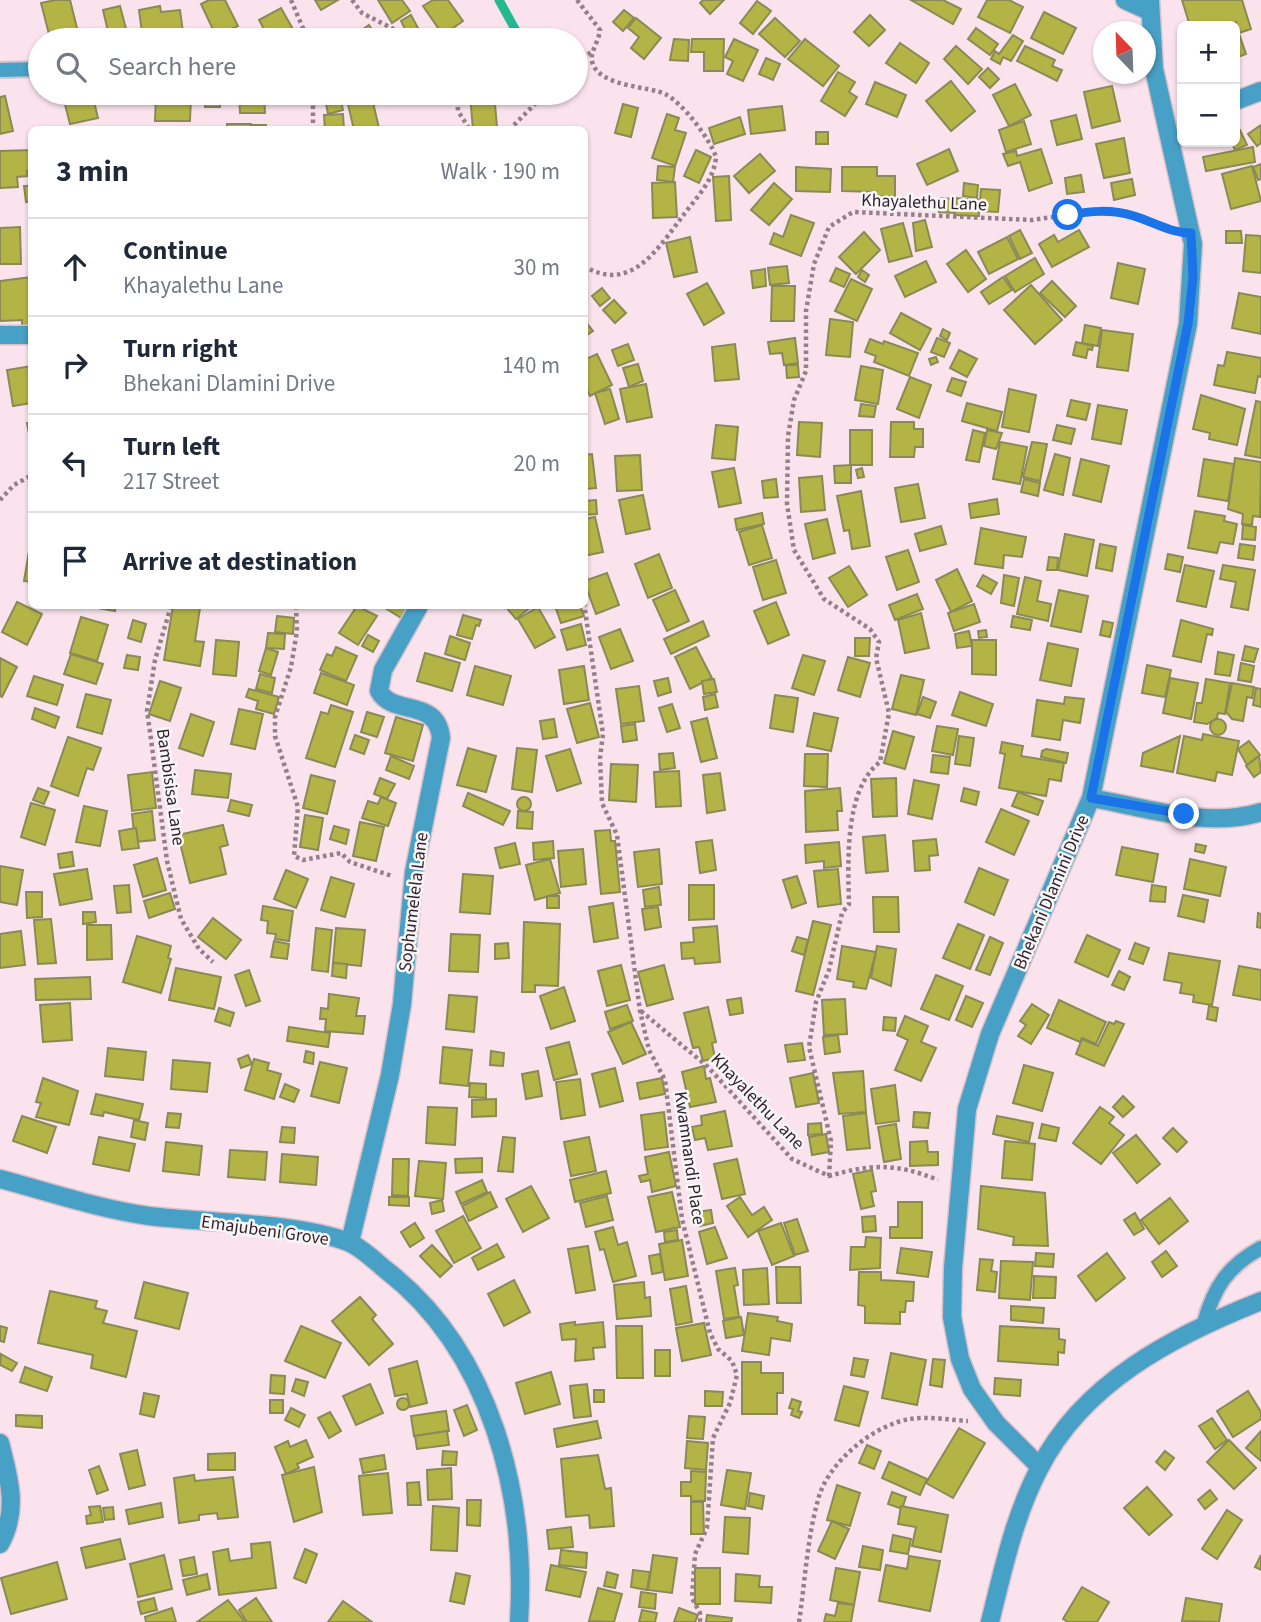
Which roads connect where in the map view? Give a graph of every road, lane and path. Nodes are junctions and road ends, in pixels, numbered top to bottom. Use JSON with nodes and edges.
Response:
{"nodes":[{"id":1,"x":291,"y":0,"type":"edge"},
{"id":2,"x":352,"y":0,"type":"edge"},
{"id":3,"x":577,"y":0,"type":"edge"},
{"id":4,"x":1125,"y":0,"type":"edge"},
{"id":5,"x":1149,"y":6,"type":"edge"},
{"id":6,"x":302,"y":28,"type":"edge"},
{"id":7,"x":391,"y":28,"type":"edge"},
{"id":8,"x":593,"y":51,"type":"junction"},
{"id":9,"x":588,"y":54,"type":"edge"},
{"id":10,"x":28,"y":69,"type":"edge"},
{"id":11,"x":0,"y":70,"type":"edge"},
{"id":12,"x":1261,"y":91,"type":"edge"},
{"id":13,"x":1240,"y":99,"type":"edge"},
{"id":14,"x":313,"y":105,"type":"edge"},
{"id":15,"x":458,"y":105,"type":"edge"},
{"id":16,"x":534,"y":105,"type":"edge"},
{"id":17,"x":1175,"y":123,"type":"edge"},
{"id":18,"x":313,"y":126,"type":"edge"},
{"id":19,"x":467,"y":126,"type":"edge"},
{"id":20,"x":513,"y":126,"type":"edge"},
{"id":21,"x":1191,"y":233,"type":"junction"},
{"id":22,"x":588,"y":268,"type":"edge"},
{"id":23,"x":0,"y":335,"type":"edge"},
{"id":24,"x":28,"y":335,"type":"edge"},
{"id":25,"x":28,"y":477,"type":"edge"},
{"id":26,"x":0,"y":500,"type":"edge"},
{"id":27,"x":170,"y":609,"type":"edge"},
{"id":28,"x":296,"y":609,"type":"edge"},
{"id":29,"x":417,"y":609,"type":"edge"},
{"id":30,"x":585,"y":609,"type":"edge"},
{"id":31,"x":1091,"y":798,"type":"junction"},
{"id":32,"x":1261,"y":812,"type":"edge"},
{"id":33,"x":413,"y":883,"type":"junction"},
{"id":34,"x":213,"y":962,"type":"dead end"},
{"id":35,"x":640,"y":1010,"type":"junction"},
{"id":36,"x":829,"y":1176,"type":"junction"},
{"id":37,"x":0,"y":1179,"type":"edge"},
{"id":38,"x":959,"y":1189,"type":"junction"},
{"id":39,"x":350,"y":1242,"type":"junction"},
{"id":40,"x":1261,"y":1248,"type":"edge"},
{"id":41,"x":1261,"y":1301,"type":"edge"},
{"id":42,"x":1205,"y":1323,"type":"junction"},
{"id":43,"x":996,"y":1423,"type":"junction"},
{"id":44,"x":0,"y":1443,"type":"edge"},
{"id":45,"x":1040,"y":1467,"type":"junction"},
{"id":46,"x":6,"y":1497,"type":"edge"},
{"id":47,"x":0,"y":1544,"type":"edge"},
{"id":48,"x":519,"y":1622,"type":"edge"},
{"id":49,"x":700,"y":1622,"type":"edge"},
{"id":50,"x":799,"y":1622,"type":"edge"},
{"id":51,"x":990,"y":1622,"type":"edge"}],
"edges":[{"from":1,"to":6,"type":"path"},
{"from":2,"to":7,"type":"path"},
{"from":3,"to":8,"type":"path"},
{"from":4,"to":5,"type":"street"},
{"from":5,"to":17,"type":"street","name":"Bhekani Dlamini Drive"},
{"from":8,"to":9,"type":"path"},
{"from":8,"to":22,"type":"path"},
{"from":10,"to":11,"type":"lane"},
{"from":12,"to":13,"type":"street"},
{"from":14,"to":18,"type":"path"},
{"from":15,"to":19,"type":"path"},
{"from":16,"to":20,"type":"path"},
{"from":17,"to":21,"type":"street","name":"Bhekani Dlamini Drive"},
{"from":21,"to":31,"type":"street","name":"Bhekani Dlamini Drive"},
{"from":21,"to":36,"type":"path","name":"Khayalethu Lane"},
{"from":23,"to":24,"type":"street"},
{"from":25,"to":26,"type":"path"},
{"from":27,"to":34,"type":"path","name":"Bambisisa Lane"},
{"from":28,"to":33,"type":"path"},
{"from":29,"to":33,"type":"street","name":"Sophumelela Lane"},
{"from":30,"to":35,"type":"path","name":"Kwamnandi Place"},
{"from":31,"to":32,"type":"street"},
{"from":31,"to":38,"type":"street","name":"Bhekani Dlamini Drive"},
{"from":33,"to":39,"type":"street","name":"Sophumelela Lane"},
{"from":35,"to":36,"type":"path","name":"Khayalethu Lane"},
{"from":35,"to":49,"type":"path","name":"Kwamnandi Place"},
{"from":36,"to":38,"type":"path"},
{"from":37,"to":39,"type":"street","name":"Emajubeni Grove"},
{"from":38,"to":43,"type":"street","name":"Bhekani Dlamini Drive"},
{"from":39,"to":48,"type":"street","name":"Emajubeni Grove"},
{"from":40,"to":42,"type":"lane"},
{"from":41,"to":42,"type":"street"},
{"from":42,"to":45,"type":"street"},
{"from":43,"to":45,"type":"street","name":"Bhekani Dlamini Drive"},
{"from":43,"to":50,"type":"path"},
{"from":44,"to":46,"type":"street"},
{"from":45,"to":51,"type":"street"},
{"from":46,"to":47,"type":"street"}]}
